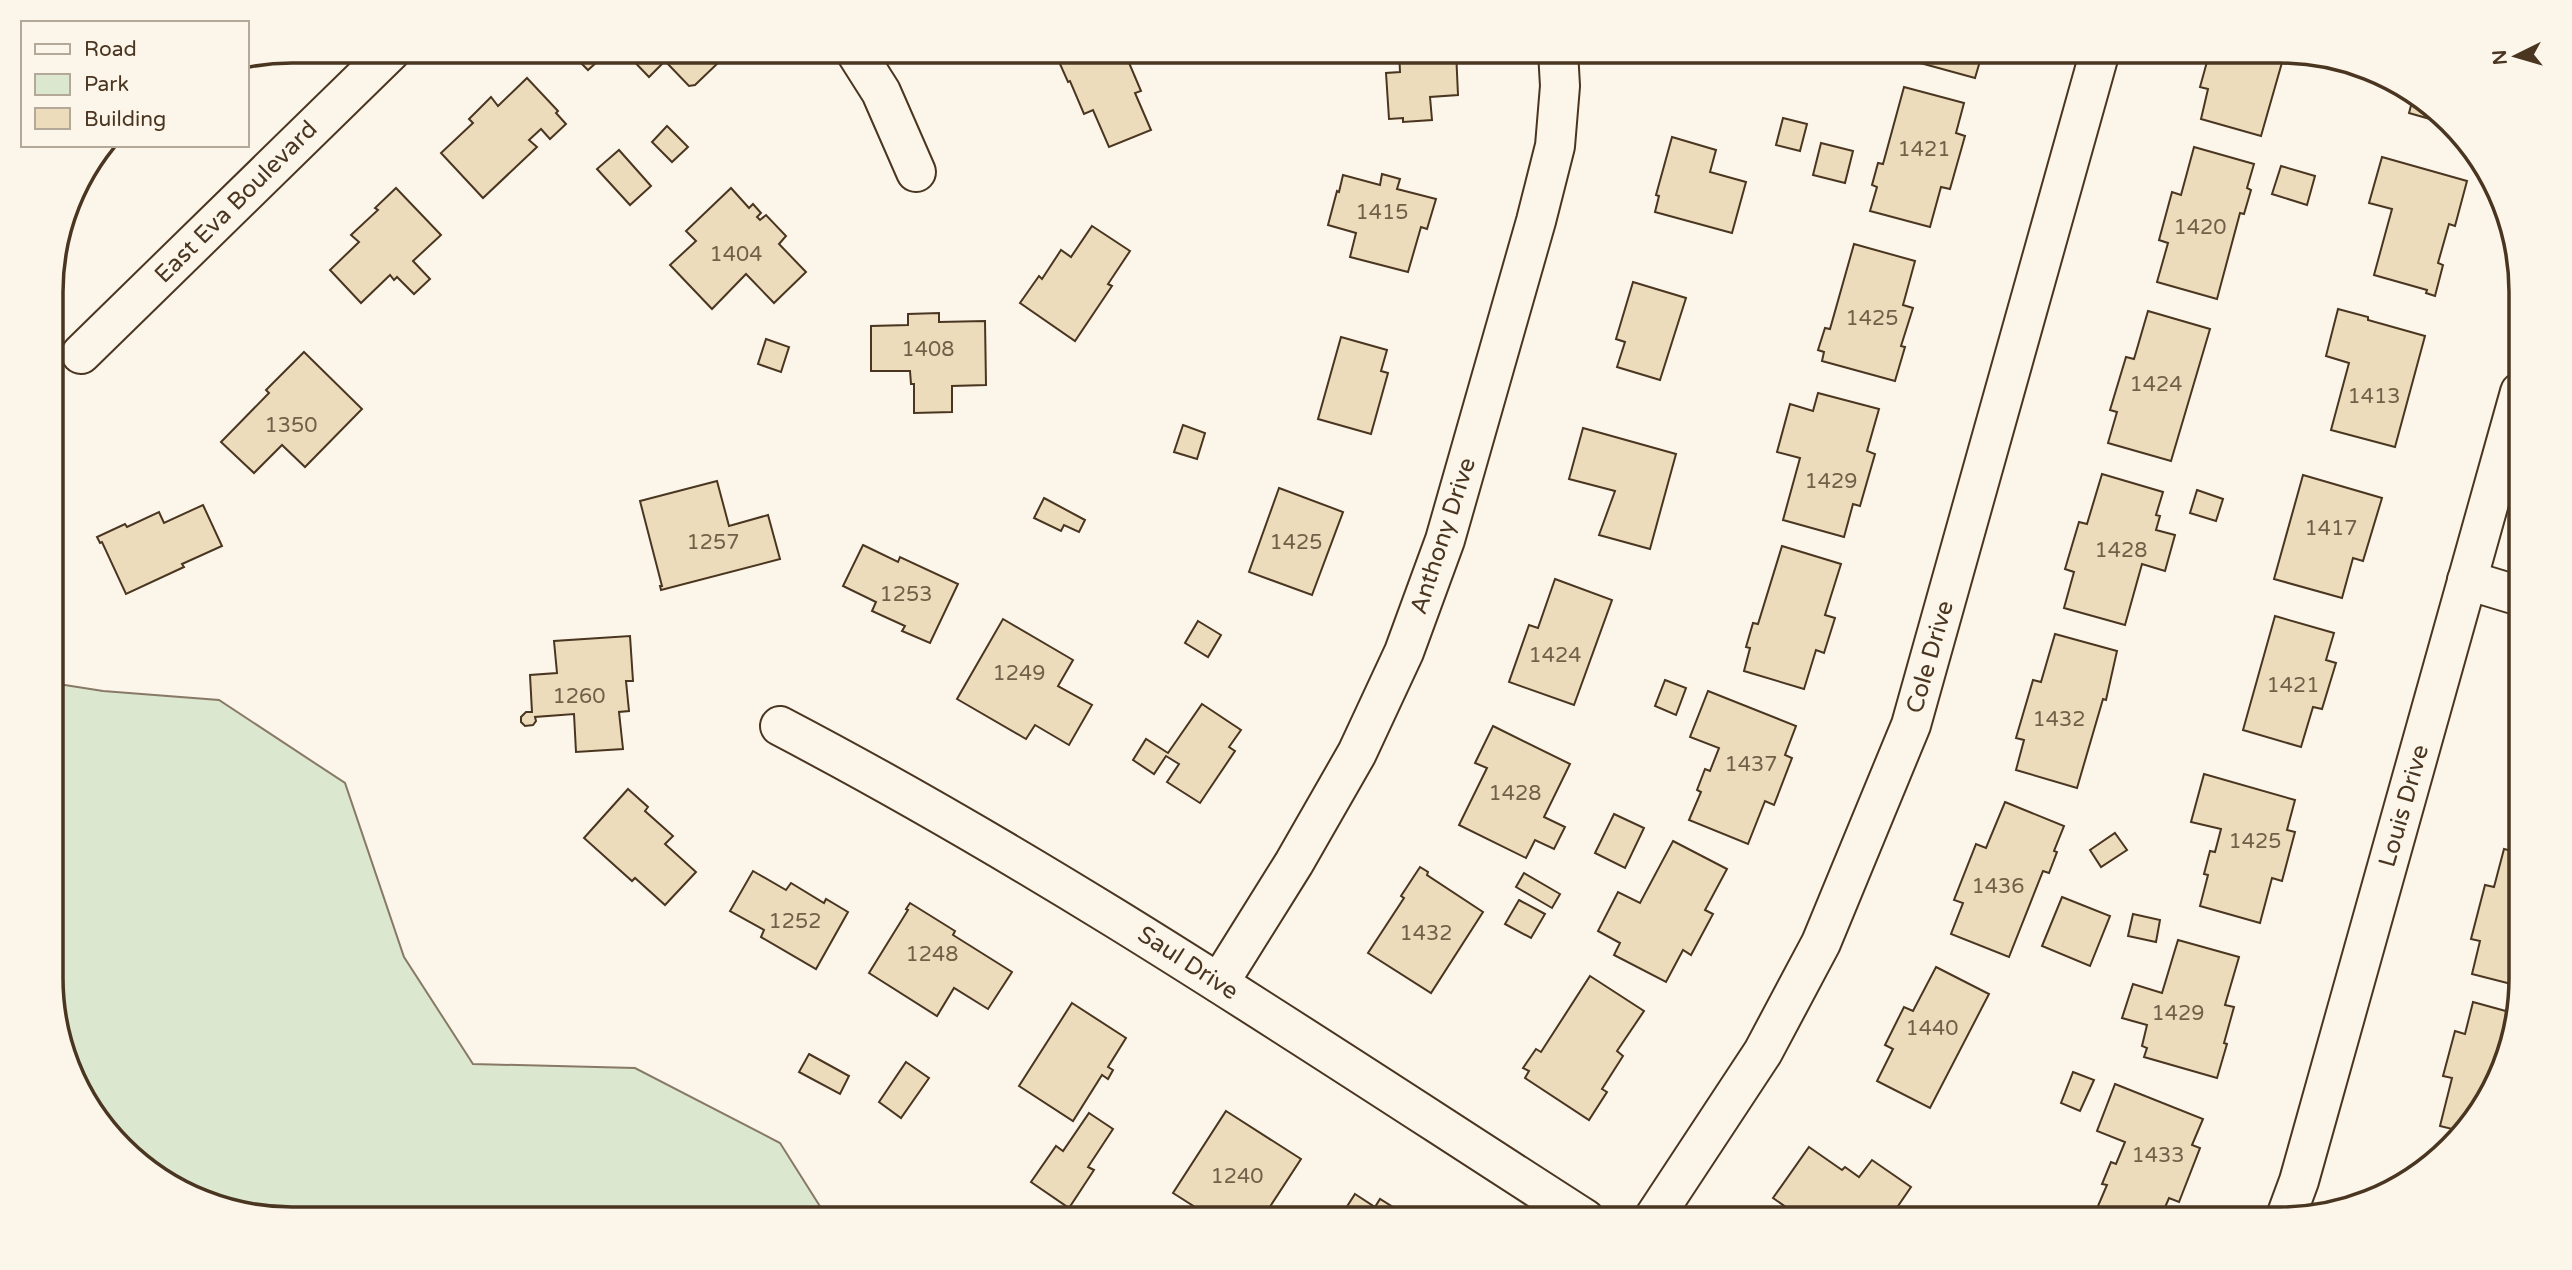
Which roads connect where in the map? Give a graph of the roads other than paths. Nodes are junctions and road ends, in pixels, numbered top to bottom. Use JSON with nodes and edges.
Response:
{"nodes":[{"id":1,"x":379,"y":63,"type":"edge"},
{"id":2,"x":863,"y":63,"type":"edge"},
{"id":3,"x":1559,"y":63,"type":"edge"},
{"id":4,"x":2097,"y":63,"type":"edge"},
{"id":5,"x":916,"y":173,"type":"dead end"},
{"id":6,"x":81,"y":354,"type":"dead end"},
{"id":7,"x":2509,"y":430,"type":"edge"},
{"id":8,"x":2467,"y":580,"type":"junction"},
{"id":9,"x":2509,"y":593,"type":"edge"},
{"id":10,"x":780,"y":726,"type":"dead end"},
{"id":11,"x":1219,"y":983,"type":"junction"},
{"id":12,"x":1566,"y":1207,"type":"edge"},
{"id":13,"x":1661,"y":1207,"type":"edge"},
{"id":14,"x":2290,"y":1207,"type":"edge"}],
"edges":[{"from":1,"to":6,"type":"street","name":"East Eva Boulevard"},
{"from":2,"to":5,"type":"street"},
{"from":3,"to":11,"type":"street","name":"Anthony Drive"},
{"from":4,"to":13,"type":"street","name":"Cole Drive"},
{"from":7,"to":8,"type":"street","name":"Louis Drive"},
{"from":8,"to":9,"type":"street"},
{"from":8,"to":14,"type":"street","name":"Louis Drive"},
{"from":10,"to":11,"type":"street","name":"Saul Drive"},
{"from":11,"to":12,"type":"street","name":"Saul Drive"}]}
